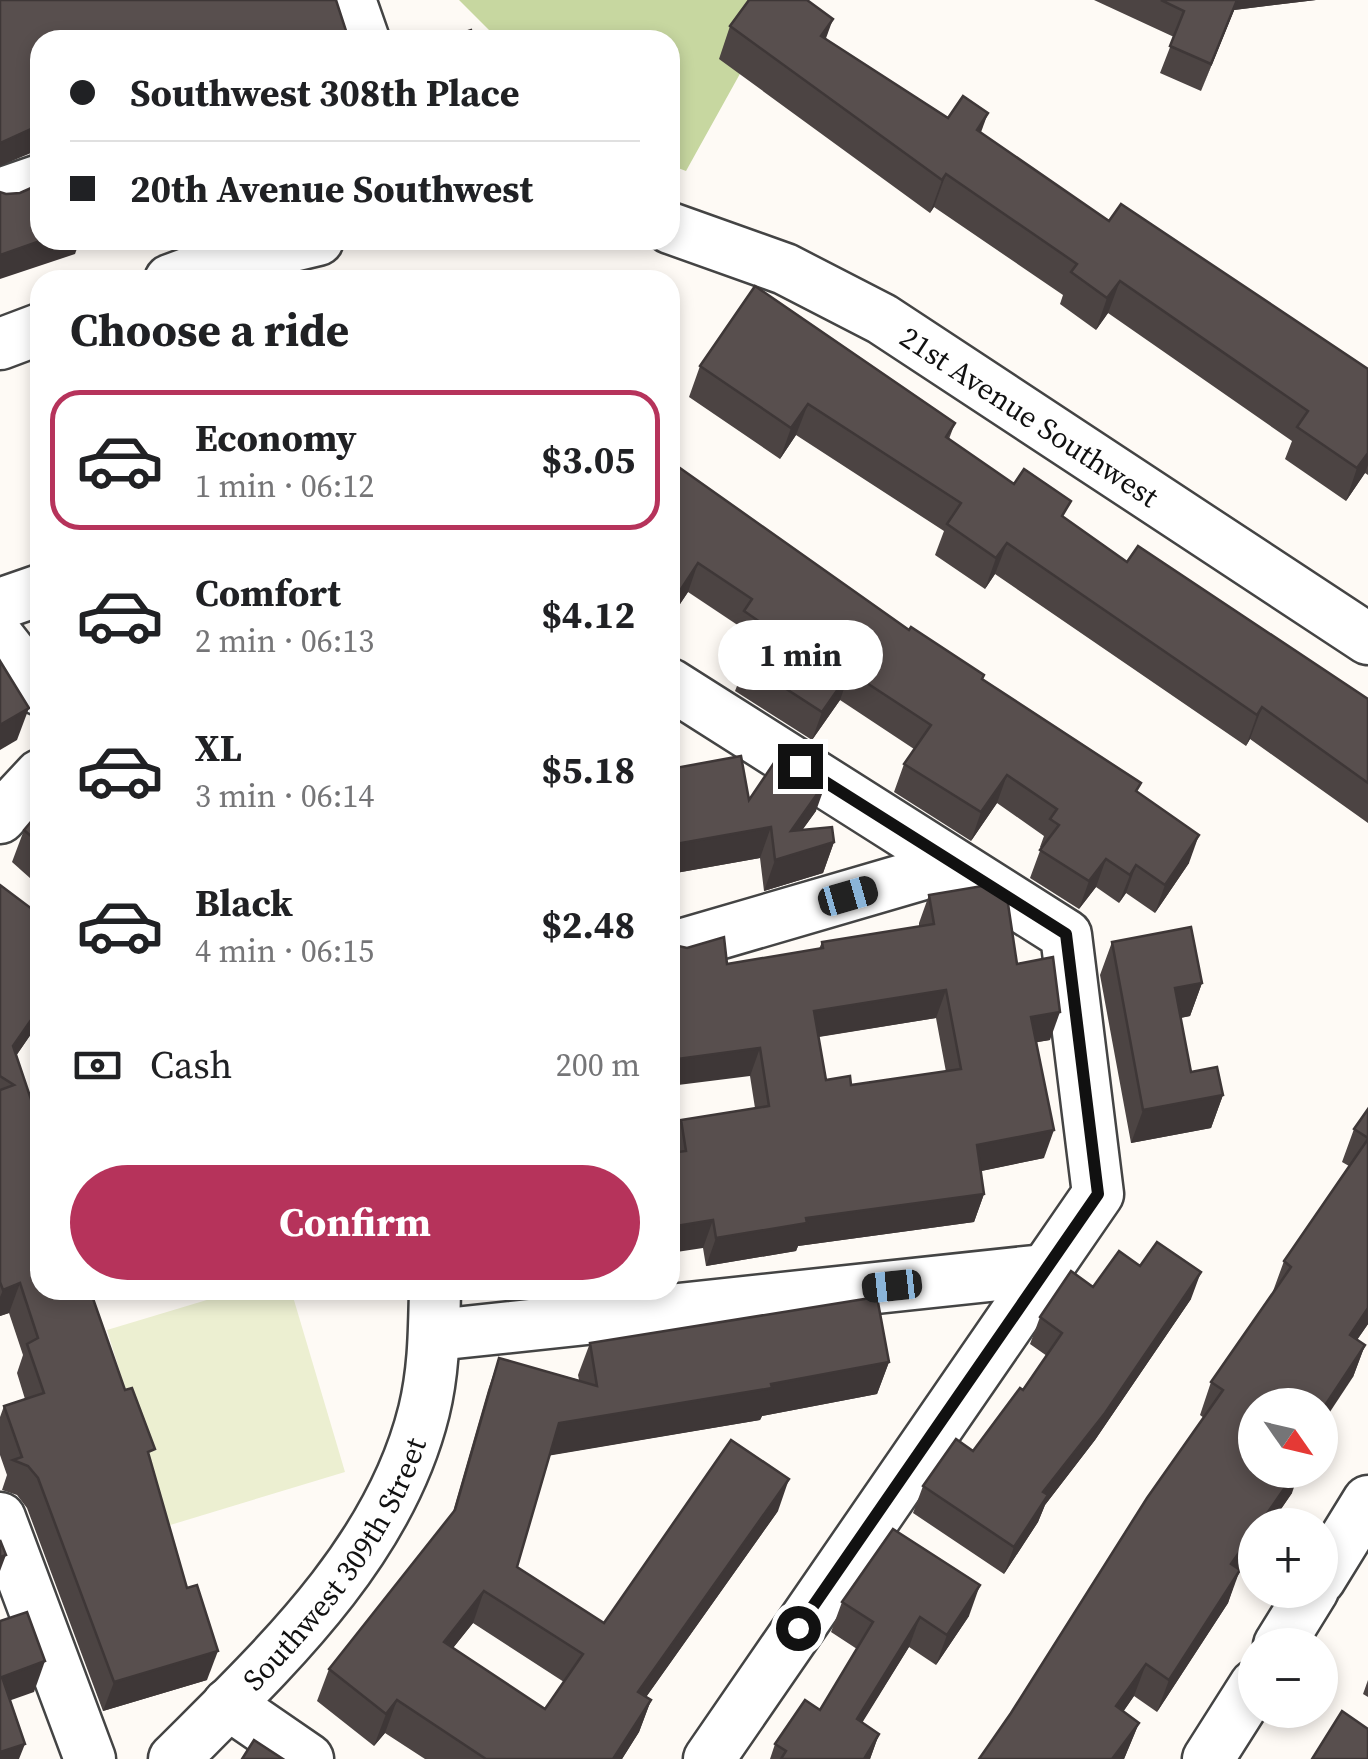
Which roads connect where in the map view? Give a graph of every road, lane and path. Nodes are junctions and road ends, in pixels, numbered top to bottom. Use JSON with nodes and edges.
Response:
{"nodes":[{"id":1,"x":350,"y":0,"type":"edge"},
{"id":2,"x":360,"y":30,"type":"edge"},
{"id":3,"x":30,"y":184,"type":"edge"},
{"id":4,"x":0,"y":194,"type":"edge"},
{"id":5,"x":680,"y":232,"type":"edge"},
{"id":6,"x":281,"y":250,"type":"edge"},
{"id":7,"x":207,"y":270,"type":"edge"},
{"id":8,"x":30,"y":333,"type":"edge"},
{"id":9,"x":0,"y":344,"type":"edge"},
{"id":10,"x":30,"y":594,"type":"edge"},
{"id":11,"x":0,"y":604,"type":"edge"},
{"id":12,"x":1368,"y":639,"type":"edge"},
{"id":13,"x":0,"y":640,"type":"edge"},
{"id":14,"x":30,"y":678,"type":"edge"},
{"id":15,"x":680,"y":690,"type":"edge"},
{"id":16,"x":30,"y":786,"type":"edge"},
{"id":17,"x":0,"y":818,"type":"edge"},
{"id":18,"x":954,"y":866,"type":"junction"},
{"id":19,"x":680,"y":945,"type":"edge"},
{"id":20,"x":1044,"y":1270,"type":"junction"},
{"id":21,"x":680,"y":1296,"type":"edge"},
{"id":22,"x":619,"y":1300,"type":"edge"},
{"id":23,"x":435,"y":1313,"type":"edge"},
{"id":24,"x":1368,"y":1501,"type":"edge"},
{"id":25,"x":0,"y":1518,"type":"edge"},
{"id":26,"x":1338,"y":1550,"type":"edge"},
{"id":27,"x":228,"y":1704,"type":"junction"},
{"id":28,"x":1238,"y":1711,"type":"edge"},
{"id":29,"x":90,"y":1759,"type":"edge"},
{"id":30,"x":174,"y":1759,"type":"edge"},
{"id":31,"x":308,"y":1759,"type":"edge"},
{"id":32,"x":709,"y":1759,"type":"edge"},
{"id":33,"x":1208,"y":1759,"type":"edge"}],
"edges":[{"from":1,"to":2,"type":"street"},
{"from":3,"to":4,"type":"street"},
{"from":5,"to":12,"type":"street","name":"21st Avenue Southwest"},
{"from":6,"to":7,"type":"street"},
{"from":8,"to":9,"type":"street"},
{"from":10,"to":11,"type":"street"},
{"from":13,"to":14,"type":"street"},
{"from":15,"to":18,"type":"street"},
{"from":16,"to":17,"type":"street"},
{"from":18,"to":19,"type":"street"},
{"from":18,"to":20,"type":"street"},
{"from":20,"to":21,"type":"street"},
{"from":20,"to":32,"type":"street"},
{"from":22,"to":23,"type":"street"},
{"from":23,"to":27,"type":"street","name":"Southwest 309th Street"},
{"from":24,"to":26,"type":"street"},
{"from":25,"to":29,"type":"street"},
{"from":27,"to":30,"type":"street","name":"Southwest 309th Street"},
{"from":27,"to":31,"type":"street"},
{"from":28,"to":33,"type":"street"}]}
